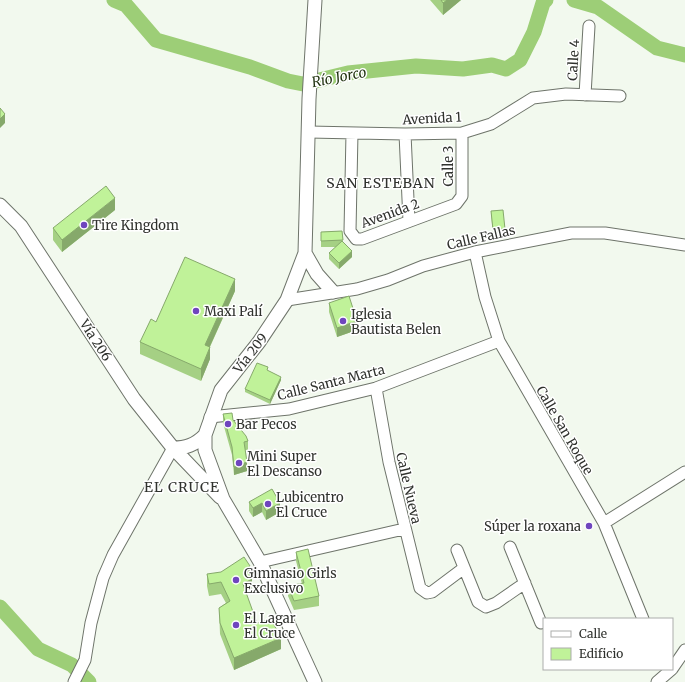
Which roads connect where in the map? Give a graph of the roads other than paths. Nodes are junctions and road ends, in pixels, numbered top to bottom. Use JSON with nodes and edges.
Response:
{"nodes":[{"id":1,"x":316,"y":0,"type":"edge"},
{"id":2,"x":589,"y":26,"type":"dead end"},
{"id":3,"x":585,"y":95,"type":"junction"},
{"id":4,"x":620,"y":96,"type":"dead end"},
{"id":5,"x":309,"y":132,"type":"junction"},
{"id":6,"x":352,"y":133,"type":"junction"},
{"id":7,"x":462,"y":133,"type":"junction"},
{"id":8,"x":405,"y":134,"type":"junction"},
{"id":9,"x":460,"y":200,"type":"joint"},
{"id":10,"x":0,"y":205,"type":"edge"},
{"id":11,"x":409,"y":221,"type":"junction"},
{"id":12,"x":685,"y":246,"type":"edge"},
{"id":13,"x":475,"y":252,"type":"junction"},
{"id":14,"x":305,"y":253,"type":"junction"},
{"id":15,"x":333,"y":292,"type":"junction"},
{"id":16,"x":287,"y":300,"type":"junction"},
{"id":17,"x":499,"y":342,"type":"junction"},
{"id":18,"x":376,"y":388,"type":"junction"},
{"id":19,"x":210,"y":417,"type":"junction"},
{"id":20,"x":205,"y":435,"type":"junction"},
{"id":21,"x":173,"y":448,"type":"junction"},
{"id":22,"x":205,"y":450,"type":"junction"},
{"id":23,"x":685,"y":472,"type":"edge"},
{"id":24,"x":223,"y":499,"type":"junction"},
{"id":25,"x":604,"y":523,"type":"junction"},
{"id":26,"x":404,"y":528,"type":"junction"},
{"id":27,"x":510,"y":548,"type":"dead end"},
{"id":28,"x":457,"y":550,"type":"dead end"},
{"id":29,"x":260,"y":562,"type":"junction"},
{"id":30,"x":464,"y":568,"type":"junction"},
{"id":31,"x":525,"y":583,"type":"junction"},
{"id":32,"x":643,"y":618,"type":"edge"},
{"id":33,"x":541,"y":622,"type":"dead end"},
{"id":34,"x":685,"y":650,"type":"edge"},
{"id":35,"x":685,"y":666,"type":"edge"},
{"id":36,"x":673,"y":668,"type":"edge"},
{"id":37,"x":673,"y":669,"type":"edge"},
{"id":38,"x":671,"y":670,"type":"edge"},
{"id":39,"x":74,"y":682,"type":"edge"},
{"id":40,"x":315,"y":682,"type":"edge"},
{"id":41,"x":657,"y":682,"type":"edge"}],
"edges":[{"from":1,"to":5,"type":"main road","name":"Vía 209"},
{"from":2,"to":3,"type":"street","name":"Calle 4"},
{"from":3,"to":4,"type":"street","name":"Avenida 1"},
{"from":3,"to":7,"type":"street","name":"Avenida 1"},
{"from":5,"to":6,"type":"street","name":"Avenida 1"},
{"from":5,"to":14,"type":"main road","name":"Vía 209"},
{"from":6,"to":8,"type":"street","name":"Avenida 1"},
{"from":6,"to":11,"type":"street","name":"Avenida 2"},
{"from":7,"to":8,"type":"street","name":"Avenida 1"},
{"from":7,"to":9,"type":"street","name":"Calle 3"},
{"from":8,"to":11,"type":"street"},
{"from":9,"to":11,"type":"street","name":"Avenida 2"},
{"from":10,"to":21,"type":"main road","name":"Vía 206"},
{"from":12,"to":13,"type":"street","name":"Calle Fallas"},
{"from":13,"to":15,"type":"street","name":"Calle Fallas"},
{"from":13,"to":17,"type":"street","name":"Calle San Roque"},
{"from":14,"to":15,"type":"main road"},
{"from":14,"to":16,"type":"main road","name":"Vía 209"},
{"from":15,"to":16,"type":"street","name":"Calle Fallas"},
{"from":16,"to":19,"type":"main road","name":"Vía 209"},
{"from":17,"to":18,"type":"street","name":"Calle Santa Marta"},
{"from":17,"to":25,"type":"street","name":"Calle San Roque"},
{"from":18,"to":19,"type":"street","name":"Calle Santa Marta"},
{"from":18,"to":26,"type":"street","name":"Calle Nueva"},
{"from":19,"to":20,"type":"main road","name":"Vía 209"},
{"from":20,"to":21,"type":"main road"},
{"from":20,"to":22,"type":"main road","name":"Vía 209"},
{"from":21,"to":22,"type":"main road"},
{"from":21,"to":24,"type":"main road","name":"Vía 206"},
{"from":21,"to":39,"type":"street"},
{"from":22,"to":24,"type":"main road","name":"Vía 209"},
{"from":23,"to":25,"type":"street"},
{"from":24,"to":29,"type":"main road","name":"Vía 209"},
{"from":25,"to":32,"type":"street","name":"Calle San Roque"},
{"from":26,"to":29,"type":"street"},
{"from":26,"to":30,"type":"street","name":"Calle Nueva"},
{"from":27,"to":31,"type":"street"},
{"from":28,"to":30,"type":"street"},
{"from":29,"to":40,"type":"main road","name":"Vía 209"},
{"from":30,"to":31,"type":"street"},
{"from":31,"to":33,"type":"street"},
{"from":34,"to":36,"type":"street"},
{"from":35,"to":37,"type":"street"},
{"from":38,"to":41,"type":"street"}]}
